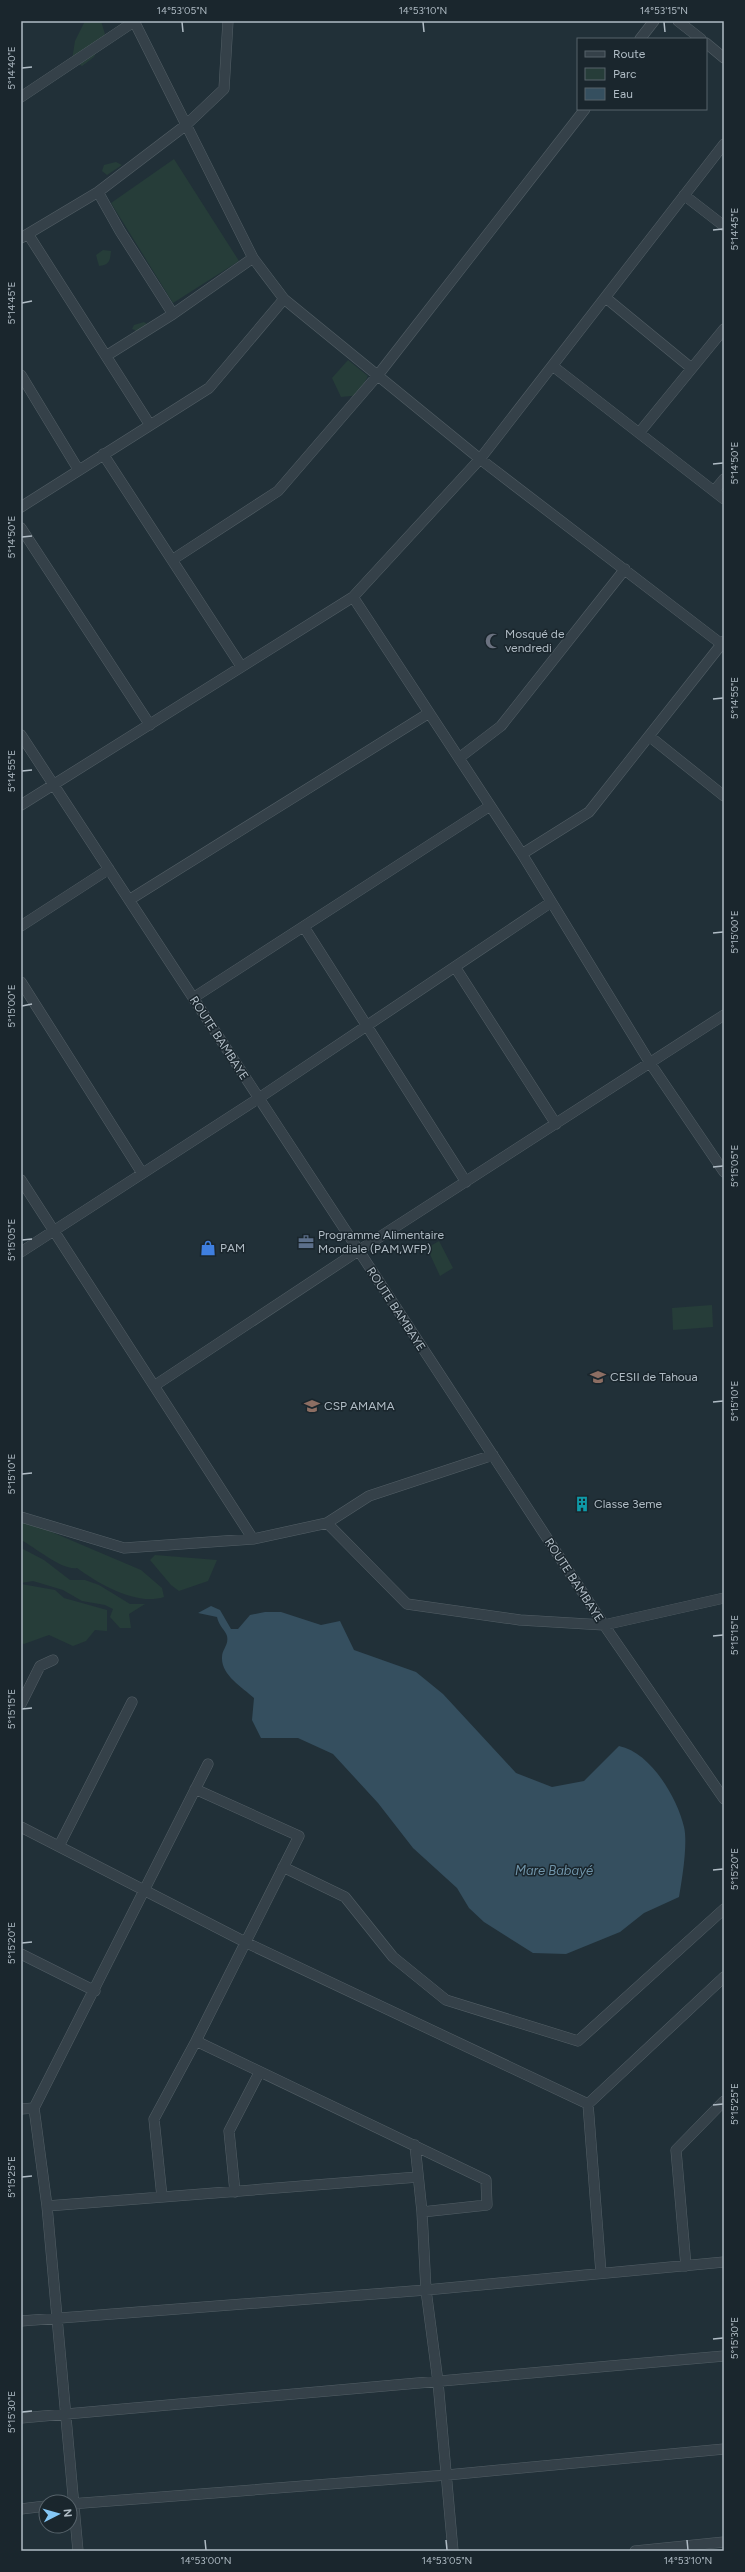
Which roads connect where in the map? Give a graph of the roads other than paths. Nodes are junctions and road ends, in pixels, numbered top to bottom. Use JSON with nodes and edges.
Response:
{"nodes":[{"id":1,"x":228,"y":21,"type":"edge"},
{"id":2,"x":654,"y":21,"type":"edge"},
{"id":3,"x":678,"y":21,"type":"edge"},
{"id":4,"x":135,"y":22,"type":"edge"},
{"id":5,"x":641,"y":38,"type":"edge"},
{"id":6,"x":700,"y":38,"type":"edge"},
{"id":7,"x":707,"y":44,"type":"edge"},
{"id":8,"x":724,"y":58,"type":"edge"},
{"id":9,"x":21,"y":97,"type":"edge"},
{"id":10,"x":584,"y":110,"type":"edge"},
{"id":11,"x":186,"y":125,"type":"junction"},
{"id":12,"x":724,"y":144,"type":"edge"},
{"id":13,"x":98,"y":192,"type":"junction"},
{"id":14,"x":684,"y":195,"type":"junction"},
{"id":15,"x":724,"y":226,"type":"edge"},
{"id":16,"x":25,"y":236,"type":"edge"},
{"id":17,"x":253,"y":258,"type":"junction"},
{"id":18,"x":606,"y":298,"type":"junction"},
{"id":19,"x":284,"y":299,"type":"junction"},
{"id":20,"x":173,"y":314,"type":"junction"},
{"id":21,"x":724,"y":329,"type":"edge"},
{"id":22,"x":106,"y":356,"type":"junction"},
{"id":23,"x":554,"y":366,"type":"junction"},
{"id":24,"x":690,"y":367,"type":"junction"},
{"id":25,"x":378,"y":375,"type":"junction"},
{"id":26,"x":22,"y":377,"type":"edge"},
{"id":27,"x":150,"y":425,"type":"junction"},
{"id":28,"x":639,"y":433,"type":"junction"},
{"id":29,"x":103,"y":454,"type":"junction"},
{"id":30,"x":480,"y":459,"type":"junction"},
{"id":31,"x":78,"y":469,"type":"junction"},
{"id":32,"x":724,"y":479,"type":"edge"},
{"id":33,"x":714,"y":491,"type":"junction"},
{"id":34,"x":724,"y":499,"type":"edge"},
{"id":35,"x":21,"y":507,"type":"edge"},
{"id":36,"x":21,"y":528,"type":"edge"},
{"id":37,"x":172,"y":560,"type":"junction"},
{"id":38,"x":625,"y":569,"type":"junction"},
{"id":39,"x":353,"y":597,"type":"junction"},
{"id":40,"x":723,"y":644,"type":"edge"},
{"id":41,"x":241,"y":666,"type":"junction"},
{"id":42,"x":429,"y":713,"type":"junction"},
{"id":43,"x":150,"y":725,"type":"junction"},
{"id":44,"x":21,"y":735,"type":"edge"},
{"id":45,"x":649,"y":736,"type":"junction"},
{"id":46,"x":459,"y":758,"type":"junction"},
{"id":47,"x":53,"y":784,"type":"junction"},
{"id":48,"x":724,"y":796,"type":"edge"},
{"id":49,"x":21,"y":805,"type":"edge"},
{"id":50,"x":490,"y":806,"type":"junction"},
{"id":51,"x":522,"y":854,"type":"junction"},
{"id":52,"x":109,"y":869,"type":"junction"},
{"id":53,"x":129,"y":900,"type":"junction"},
{"id":54,"x":550,"y":903,"type":"junction"},
{"id":55,"x":21,"y":926,"type":"edge"},
{"id":56,"x":304,"y":927,"type":"junction"},
{"id":57,"x":454,"y":967,"type":"junction"},
{"id":58,"x":21,"y":982,"type":"edge"},
{"id":59,"x":193,"y":998,"type":"junction"},
{"id":60,"x":724,"y":1015,"type":"edge"},
{"id":61,"x":367,"y":1026,"type":"junction"},
{"id":62,"x":650,"y":1063,"type":"junction"},
{"id":63,"x":259,"y":1098,"type":"junction"},
{"id":64,"x":556,"y":1124,"type":"junction"},
{"id":65,"x":724,"y":1172,"type":"edge"},
{"id":66,"x":142,"y":1173,"type":"junction"},
{"id":67,"x":21,"y":1180,"type":"edge"},
{"id":68,"x":466,"y":1182,"type":"junction"},
{"id":69,"x":54,"y":1231,"type":"junction"},
{"id":70,"x":358,"y":1251,"type":"junction"},
{"id":71,"x":21,"y":1252,"type":"edge"},
{"id":72,"x":154,"y":1386,"type":"junction"},
{"id":73,"x":492,"y":1455,"type":"junction"},
{"id":74,"x":21,"y":1517,"type":"edge"},
{"id":75,"x":32,"y":1520,"type":"junction"},
{"id":76,"x":326,"y":1523,"type":"junction"},
{"id":77,"x":21,"y":1525,"type":"edge"},
{"id":78,"x":253,"y":1539,"type":"junction"},
{"id":79,"x":724,"y":1599,"type":"edge"},
{"id":80,"x":604,"y":1625,"type":"junction"},
{"id":81,"x":53,"y":1660,"type":"dead end"},
{"id":82,"x":132,"y":1702,"type":"dead end"},
{"id":83,"x":21,"y":1704,"type":"edge"},
{"id":84,"x":208,"y":1764,"type":"dead end"},
{"id":85,"x":195,"y":1789,"type":"junction"},
{"id":86,"x":724,"y":1799,"type":"edge"},
{"id":87,"x":21,"y":1828,"type":"edge"},
{"id":88,"x":59,"y":1846,"type":"junction"},
{"id":89,"x":283,"y":1867,"type":"junction"},
{"id":90,"x":145,"y":1891,"type":"junction"},
{"id":91,"x":724,"y":1909,"type":"edge"},
{"id":92,"x":247,"y":1943,"type":"junction"},
{"id":93,"x":21,"y":1954,"type":"edge"},
{"id":94,"x":724,"y":1977,"type":"edge"},
{"id":95,"x":95,"y":1991,"type":"junction"},
{"id":96,"x":196,"y":2041,"type":"junction"},
{"id":97,"x":259,"y":2073,"type":"junction"},
{"id":98,"x":724,"y":2101,"type":"edge"},
{"id":99,"x":588,"y":2104,"type":"junction"},
{"id":100,"x":34,"y":2108,"type":"junction"},
{"id":101,"x":21,"y":2110,"type":"edge"},
{"id":102,"x":415,"y":2145,"type":"junction"},
{"id":103,"x":418,"y":2177,"type":"junction"},
{"id":104,"x":235,"y":2192,"type":"junction"},
{"id":105,"x":162,"y":2197,"type":"junction"},
{"id":106,"x":48,"y":2206,"type":"junction"},
{"id":107,"x":422,"y":2212,"type":"junction"},
{"id":108,"x":724,"y":2262,"type":"edge"},
{"id":109,"x":686,"y":2266,"type":"junction"},
{"id":110,"x":601,"y":2273,"type":"junction"},
{"id":111,"x":426,"y":2290,"type":"junction"},
{"id":112,"x":57,"y":2318,"type":"junction"},
{"id":113,"x":21,"y":2321,"type":"edge"},
{"id":114,"x":724,"y":2356,"type":"edge"},
{"id":115,"x":438,"y":2382,"type":"junction"},
{"id":116,"x":66,"y":2415,"type":"junction"},
{"id":117,"x":21,"y":2418,"type":"edge"},
{"id":118,"x":724,"y":2449,"type":"edge"},
{"id":119,"x":447,"y":2475,"type":"junction"},
{"id":120,"x":71,"y":2494,"type":"edge"},
{"id":121,"x":78,"y":2504,"type":"edge"},
{"id":122,"x":38,"y":2507,"type":"edge"},
{"id":123,"x":21,"y":2509,"type":"edge"},
{"id":124,"x":76,"y":2534,"type":"edge"},
{"id":125,"x":724,"y":2542,"type":"edge"},
{"id":126,"x":78,"y":2551,"type":"edge"},
{"id":127,"x":453,"y":2551,"type":"edge"},
{"id":128,"x":635,"y":2551,"type":"edge"}],
"edges":[{"from":1,"to":11,"type":"street"},
{"from":2,"to":5,"type":"street"},
{"from":3,"to":6,"type":"street"},
{"from":4,"to":9,"type":"street"},
{"from":4,"to":11,"type":"street"},
{"from":7,"to":8,"type":"street"},
{"from":10,"to":25,"type":"street"},
{"from":11,"to":13,"type":"street"},
{"from":11,"to":17,"type":"street"},
{"from":12,"to":14,"type":"street"},
{"from":13,"to":16,"type":"street"},
{"from":13,"to":20,"type":"street"},
{"from":14,"to":15,"type":"street"},
{"from":14,"to":18,"type":"street"},
{"from":16,"to":22,"type":"street"},
{"from":17,"to":19,"type":"street"},
{"from":17,"to":20,"type":"street"},
{"from":18,"to":23,"type":"street"},
{"from":18,"to":24,"type":"street"},
{"from":19,"to":25,"type":"street"},
{"from":19,"to":27,"type":"street"},
{"from":20,"to":22,"type":"street"},
{"from":21,"to":24,"type":"street"},
{"from":22,"to":27,"type":"street"},
{"from":23,"to":28,"type":"street"},
{"from":23,"to":30,"type":"street"},
{"from":24,"to":28,"type":"street"},
{"from":25,"to":30,"type":"street"},
{"from":25,"to":37,"type":"street"},
{"from":26,"to":31,"type":"street"},
{"from":27,"to":29,"type":"street"},
{"from":28,"to":33,"type":"street"},
{"from":29,"to":31,"type":"street"},
{"from":29,"to":37,"type":"street"},
{"from":30,"to":38,"type":"street"},
{"from":30,"to":39,"type":"street"},
{"from":31,"to":35,"type":"street"},
{"from":32,"to":33,"type":"street"},
{"from":33,"to":34,"type":"street"},
{"from":36,"to":43,"type":"street"},
{"from":37,"to":41,"type":"street"},
{"from":38,"to":40,"type":"street"},
{"from":38,"to":46,"type":"street"},
{"from":39,"to":41,"type":"street"},
{"from":39,"to":42,"type":"street"},
{"from":40,"to":45,"type":"street"},
{"from":41,"to":43,"type":"street"},
{"from":42,"to":46,"type":"street"},
{"from":42,"to":53,"type":"street"},
{"from":43,"to":47,"type":"street"},
{"from":44,"to":47,"type":"street","name":"ROUTE BAMBAYE"},
{"from":45,"to":48,"type":"street"},
{"from":45,"to":51,"type":"street"},
{"from":46,"to":50,"type":"street"},
{"from":47,"to":49,"type":"street"},
{"from":47,"to":52,"type":"street","name":"ROUTE BAMBAYE"},
{"from":50,"to":51,"type":"street"},
{"from":50,"to":56,"type":"street"},
{"from":51,"to":54,"type":"street"},
{"from":52,"to":53,"type":"street","name":"ROUTE BAMBAYE"},
{"from":52,"to":55,"type":"street"},
{"from":53,"to":59,"type":"street","name":"ROUTE BAMBAYE"},
{"from":54,"to":57,"type":"street"},
{"from":54,"to":62,"type":"street"},
{"from":56,"to":59,"type":"street"},
{"from":56,"to":61,"type":"street"},
{"from":57,"to":61,"type":"street"},
{"from":57,"to":64,"type":"street"},
{"from":58,"to":66,"type":"street"},
{"from":59,"to":63,"type":"street","name":"ROUTE BAMBAYE"},
{"from":60,"to":62,"type":"street"},
{"from":61,"to":63,"type":"street"},
{"from":61,"to":68,"type":"street"},
{"from":62,"to":64,"type":"street"},
{"from":62,"to":65,"type":"street"},
{"from":63,"to":66,"type":"street"},
{"from":63,"to":70,"type":"street","name":"ROUTE BAMBAYE"},
{"from":64,"to":68,"type":"street"},
{"from":66,"to":69,"type":"street"},
{"from":67,"to":69,"type":"street"},
{"from":68,"to":70,"type":"street"},
{"from":69,"to":71,"type":"street"},
{"from":69,"to":72,"type":"street"},
{"from":70,"to":72,"type":"street"},
{"from":70,"to":73,"type":"street","name":"ROUTE BAMBAYE"},
{"from":72,"to":78,"type":"street"},
{"from":73,"to":76,"type":"street"},
{"from":73,"to":80,"type":"street","name":"ROUTE BAMBAYE"},
{"from":74,"to":75,"type":"street"},
{"from":75,"to":77,"type":"street"},
{"from":75,"to":78,"type":"street"},
{"from":76,"to":78,"type":"street"},
{"from":76,"to":80,"type":"street"},
{"from":79,"to":80,"type":"street"},
{"from":80,"to":86,"type":"street","name":"ROUTE BAMBAYE"},
{"from":81,"to":83,"type":"street"},
{"from":82,"to":88,"type":"street"},
{"from":84,"to":85,"type":"street"},
{"from":85,"to":89,"type":"street"},
{"from":85,"to":90,"type":"street"},
{"from":87,"to":88,"type":"street"},
{"from":88,"to":90,"type":"street"},
{"from":89,"to":91,"type":"street"},
{"from":89,"to":92,"type":"street"},
{"from":90,"to":92,"type":"street"},
{"from":90,"to":95,"type":"street"},
{"from":92,"to":96,"type":"street"},
{"from":92,"to":99,"type":"street"},
{"from":93,"to":95,"type":"street"},
{"from":94,"to":99,"type":"street"},
{"from":95,"to":100,"type":"street"},
{"from":96,"to":97,"type":"street"},
{"from":96,"to":105,"type":"street"},
{"from":97,"to":102,"type":"street"},
{"from":97,"to":104,"type":"street"},
{"from":98,"to":109,"type":"street"},
{"from":99,"to":110,"type":"street"},
{"from":100,"to":101,"type":"street"},
{"from":100,"to":106,"type":"street"},
{"from":102,"to":103,"type":"street"},
{"from":102,"to":107,"type":"street"},
{"from":103,"to":104,"type":"street"},
{"from":103,"to":107,"type":"street"},
{"from":104,"to":105,"type":"street"},
{"from":105,"to":106,"type":"street"},
{"from":106,"to":112,"type":"street"},
{"from":107,"to":111,"type":"street"},
{"from":108,"to":109,"type":"street"},
{"from":109,"to":110,"type":"street"},
{"from":110,"to":111,"type":"street"},
{"from":111,"to":112,"type":"street"},
{"from":111,"to":115,"type":"street"},
{"from":112,"to":113,"type":"street"},
{"from":112,"to":116,"type":"street"},
{"from":114,"to":115,"type":"street"},
{"from":115,"to":116,"type":"street"},
{"from":115,"to":119,"type":"street"},
{"from":116,"to":117,"type":"street"},
{"from":116,"to":120,"type":"street"},
{"from":118,"to":119,"type":"street"},
{"from":119,"to":121,"type":"street"},
{"from":119,"to":127,"type":"street"},
{"from":122,"to":123,"type":"street"},
{"from":124,"to":126,"type":"street"},
{"from":125,"to":128,"type":"street"}]}
